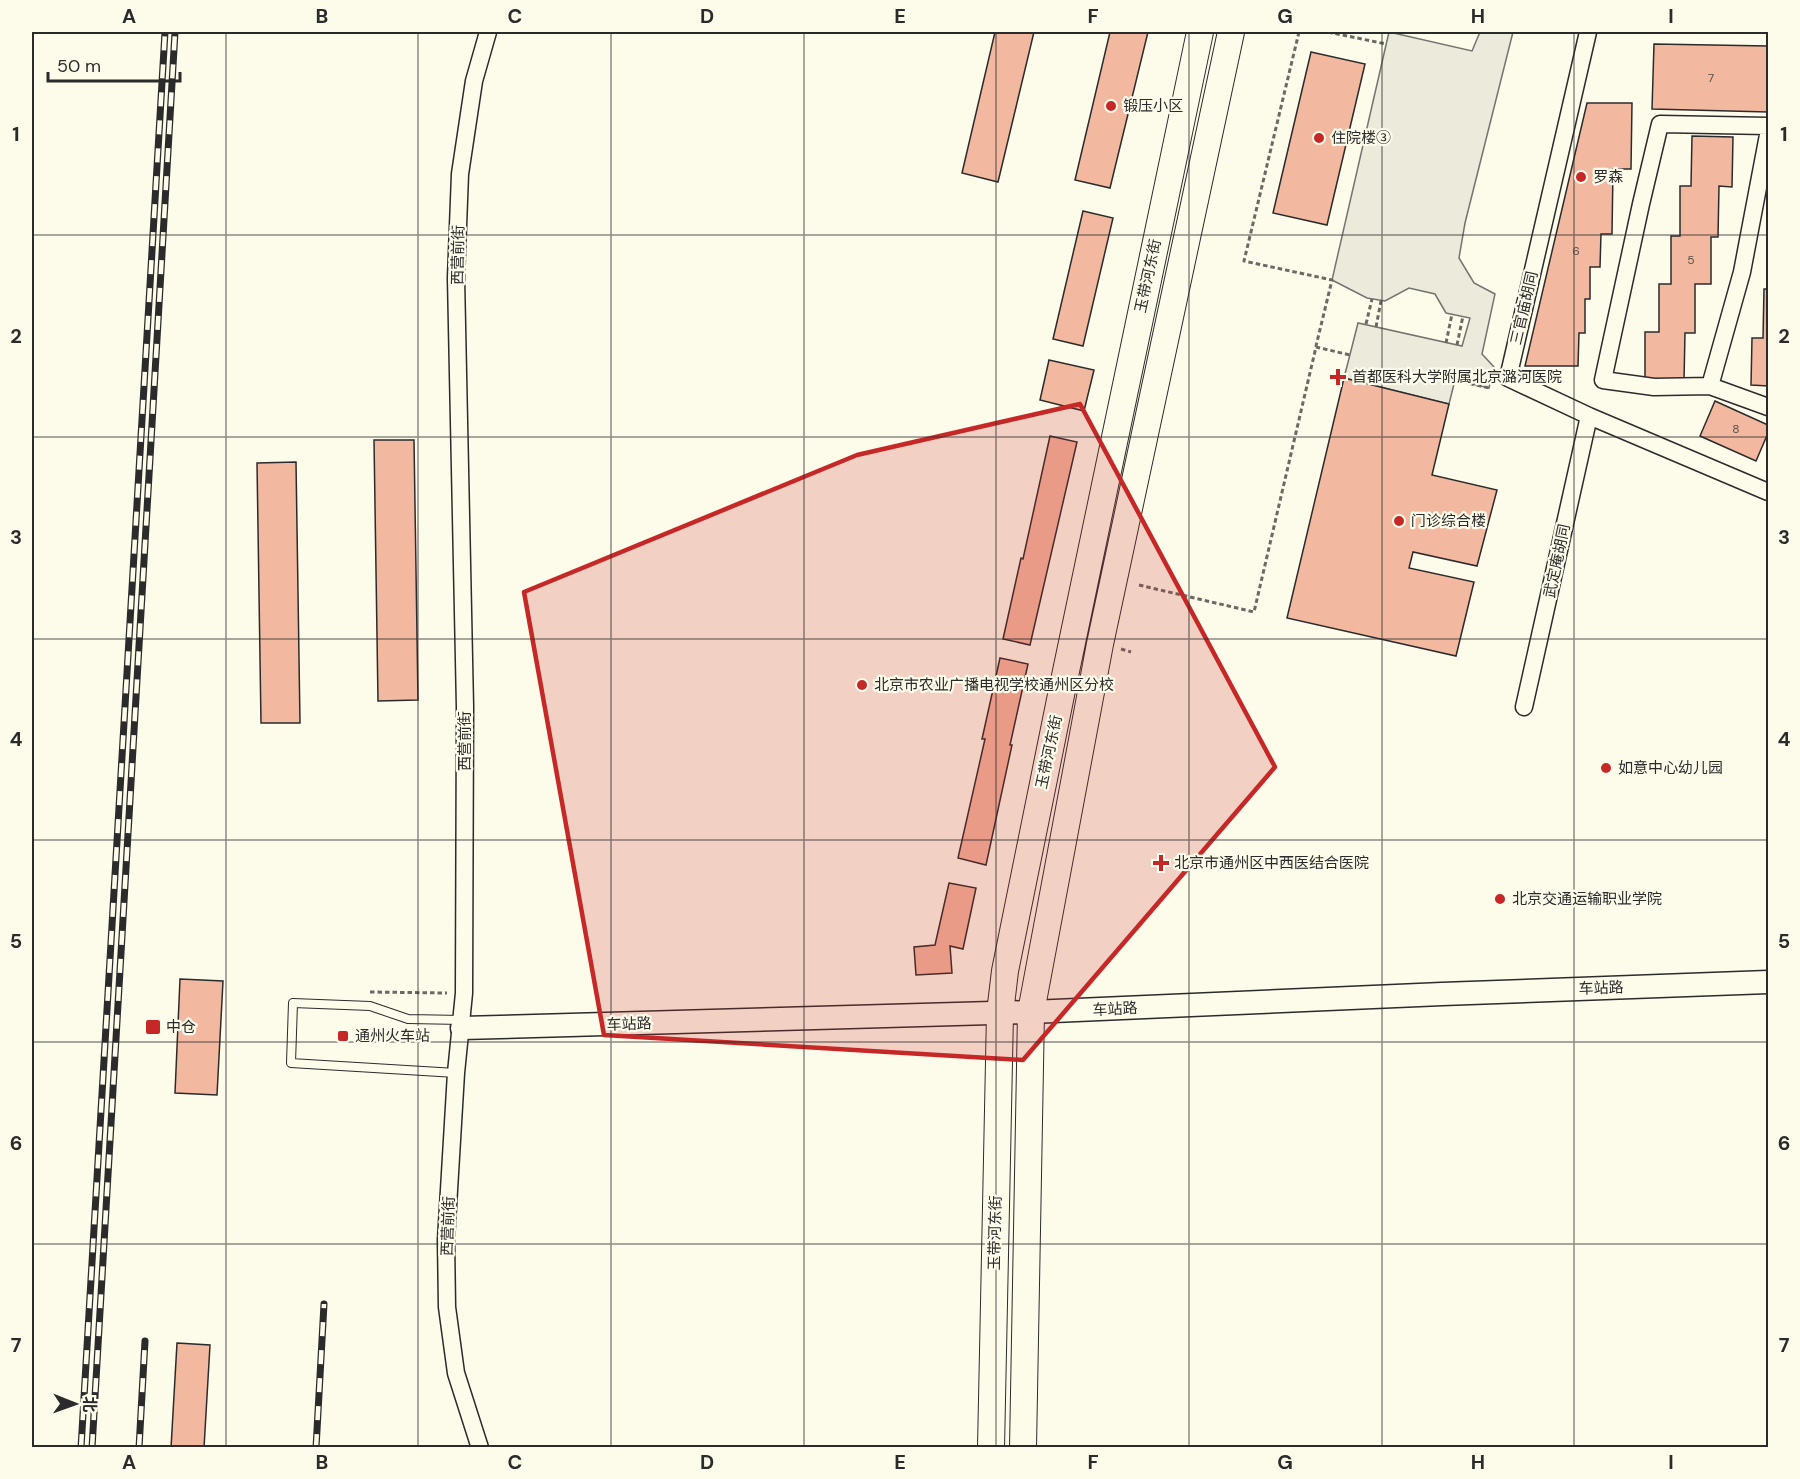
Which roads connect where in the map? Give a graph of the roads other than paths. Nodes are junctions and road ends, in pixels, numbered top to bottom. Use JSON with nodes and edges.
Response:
{"nodes":[{"id":1,"x":488,"y":32,"type":"edge"},
{"id":2,"x":1200,"y":32,"type":"edge"},
{"id":3,"x":1231,"y":32,"type":"edge"},
{"id":4,"x":1588,"y":32,"type":"edge"},
{"id":5,"x":1768,"y":126,"type":"edge"},
{"id":6,"x":1768,"y":135,"type":"edge"},
{"id":7,"x":1710,"y":386,"type":"junction"},
{"id":8,"x":1768,"y":408,"type":"edge"},
{"id":9,"x":1589,"y":416,"type":"junction"},
{"id":10,"x":1768,"y":492,"type":"edge"},
{"id":11,"x":1524,"y":707,"type":"dead end"},
{"id":12,"x":1768,"y":982,"type":"edge"},
{"id":13,"x":1031,"y":1012,"type":"junction"},
{"id":14,"x":1000,"y":1013,"type":"junction"},
{"id":15,"x":462,"y":1024,"type":"junction"},
{"id":16,"x":456,"y":1072,"type":"junction"},
{"id":17,"x":480,"y":1448,"type":"edge"},
{"id":18,"x":991,"y":1448,"type":"edge"},
{"id":19,"x":1023,"y":1448,"type":"edge"}],
"edges":[{"from":1,"to":15,"type":"street","name":"西营前街"},
{"from":2,"to":14,"type":"main road","name":"玉带河东街"},
{"from":3,"to":13,"type":"main road","name":"玉带河东街"},
{"from":4,"to":9,"type":"street","name":"三官庙胡同"},
{"from":5,"to":7,"type":"street"},
{"from":6,"to":7,"type":"street"},
{"from":7,"to":8,"type":"street"},
{"from":9,"to":10,"type":"street","name":"三官庙胡同"},
{"from":9,"to":11,"type":"street","name":"武定庵胡同"},
{"from":12,"to":13,"type":"street","name":"车站路"},
{"from":13,"to":14,"type":"street","name":"车站路"},
{"from":13,"to":19,"type":"main road","name":"玉带河东街"},
{"from":14,"to":15,"type":"street","name":"车站路"},
{"from":14,"to":18,"type":"main road","name":"玉带河东街"},
{"from":15,"to":16,"type":"street","name":"西营前街"},
{"from":15,"to":16,"type":"lane"},
{"from":16,"to":17,"type":"street","name":"西营前街"}]}
